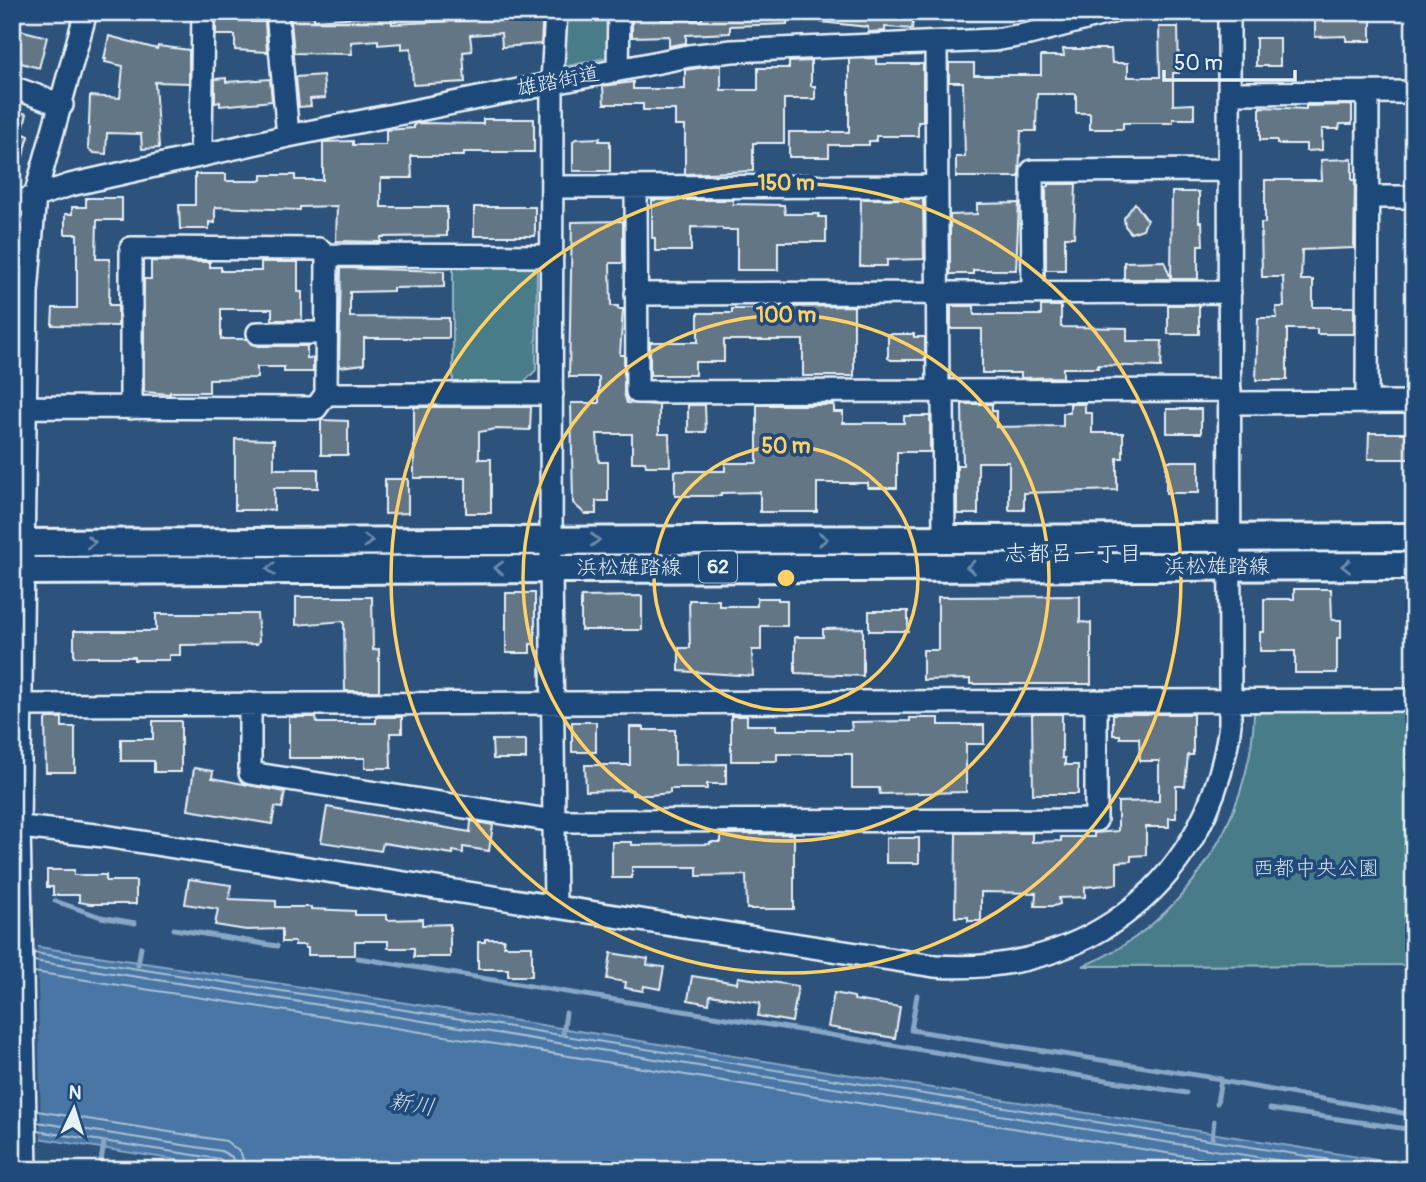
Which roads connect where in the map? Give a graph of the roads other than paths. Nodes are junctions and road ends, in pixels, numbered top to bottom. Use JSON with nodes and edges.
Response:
{"nodes":[{"id":1,"x":86,"y":12,"type":"edge"},
{"id":2,"x":203,"y":12,"type":"edge"},
{"id":3,"x":555,"y":12,"type":"edge"},
{"id":4,"x":619,"y":12,"type":"edge"},
{"id":5,"x":1112,"y":12,"type":"edge"},
{"id":6,"x":1229,"y":12,"type":"edge"},
{"id":7,"x":278,"y":23,"type":"dead end"},
{"id":8,"x":1033,"y":23,"type":"edge"},
{"id":9,"x":936,"y":43,"type":"junction"},
{"id":10,"x":618,"y":69,"type":"junction"},
{"id":11,"x":552,"y":82,"type":"junction"},
{"id":12,"x":12,"y":87,"type":"edge"},
{"id":13,"x":1368,"y":92,"type":"junction"},
{"id":14,"x":1414,"y":92,"type":"edge"},
{"id":15,"x":1229,"y":93,"type":"junction"},
{"id":16,"x":62,"y":105,"type":"junction"},
{"id":17,"x":288,"y":136,"type":"junction"},
{"id":18,"x":204,"y":155,"type":"junction"},
{"id":19,"x":1230,"y":170,"type":"junction"},
{"id":20,"x":937,"y":186,"type":"junction"},
{"id":21,"x":552,"y":187,"type":"junction"},
{"id":22,"x":636,"y":187,"type":"junction"},
{"id":23,"x":35,"y":196,"type":"junction"},
{"id":24,"x":1368,"y":197,"type":"junction"},
{"id":25,"x":1414,"y":197,"type":"edge"},
{"id":26,"x":12,"y":204,"type":"edge"},
{"id":27,"x":327,"y":255,"type":"junction"},
{"id":28,"x":552,"y":256,"type":"junction"},
{"id":29,"x":1230,"y":292,"type":"junction"},
{"id":30,"x":937,"y":293,"type":"junction"},
{"id":31,"x":1033,"y":293,"type":"junction"},
{"id":32,"x":636,"y":294,"type":"junction"},
{"id":33,"x":258,"y":333,"type":"dead end"},
{"id":34,"x":326,"y":333,"type":"junction"},
{"id":35,"x":941,"y":391,"type":"junction"},
{"id":36,"x":326,"y":394,"type":"junction"},
{"id":37,"x":552,"y":394,"type":"junction"},
{"id":38,"x":1230,"y":396,"type":"junction"},
{"id":39,"x":1367,"y":402,"type":"junction"},
{"id":40,"x":1414,"y":402,"type":"edge"},
{"id":41,"x":24,"y":407,"type":"junction"},
{"id":42,"x":131,"y":408,"type":"junction"},
{"id":43,"x":1414,"y":537,"type":"edge"},
{"id":44,"x":1230,"y":538,"type":"junction"},
{"id":45,"x":944,"y":539,"type":"junction"},
{"id":46,"x":551,"y":540,"type":"junction"},
{"id":47,"x":18,"y":543,"type":"edge"},
{"id":48,"x":1230,"y":566,"type":"junction"},
{"id":49,"x":1414,"y":566,"type":"edge"},
{"id":50,"x":551,"y":567,"type":"junction"},
{"id":51,"x":17,"y":571,"type":"edge"},
{"id":52,"x":1414,"y":700,"type":"edge"},
{"id":53,"x":1096,"y":701,"type":"junction"},
{"id":54,"x":1231,"y":701,"type":"junction"},
{"id":55,"x":553,"y":703,"type":"junction"},
{"id":56,"x":250,"y":704,"type":"junction"},
{"id":57,"x":21,"y":705,"type":"junction"},
{"id":58,"x":554,"y":821,"type":"junction"},
{"id":59,"x":16,"y":826,"type":"edge"},
{"id":60,"x":555,"y":908,"type":"junction"},
{"id":61,"x":18,"y":914,"type":"edge"},
{"id":62,"x":25,"y":1161,"type":"edge"}],
"edges":[{"from":1,"to":16,"type":"street"},
{"from":2,"to":18,"type":"street"},
{"from":3,"to":11,"type":"street"},
{"from":4,"to":10,"type":"street"},
{"from":5,"to":8,"type":"street","name":"雄踏街道"},
{"from":6,"to":15,"type":"street"},
{"from":7,"to":17,"type":"street"},
{"from":8,"to":9,"type":"street","name":"雄踏街道"},
{"from":9,"to":10,"type":"street","name":"雄踏街道"},
{"from":9,"to":20,"type":"street"},
{"from":10,"to":11,"type":"street","name":"雄踏街道"},
{"from":11,"to":17,"type":"street","name":"雄踏街道"},
{"from":11,"to":21,"type":"street"},
{"from":12,"to":16,"type":"street"},
{"from":13,"to":14,"type":"street"},
{"from":13,"to":15,"type":"street"},
{"from":13,"to":24,"type":"street"},
{"from":15,"to":19,"type":"street"},
{"from":16,"to":23,"type":"street"},
{"from":17,"to":18,"type":"street","name":"雄踏街道"},
{"from":18,"to":23,"type":"street","name":"雄踏街道"},
{"from":19,"to":29,"type":"street"},
{"from":19,"to":31,"type":"street"},
{"from":20,"to":22,"type":"street"},
{"from":20,"to":30,"type":"street"},
{"from":21,"to":22,"type":"street"},
{"from":21,"to":28,"type":"street"},
{"from":22,"to":32,"type":"street"},
{"from":23,"to":26,"type":"street","name":"雄踏街道"},
{"from":23,"to":41,"type":"street"},
{"from":24,"to":25,"type":"street"},
{"from":24,"to":39,"type":"street"},
{"from":27,"to":28,"type":"street"},
{"from":27,"to":34,"type":"street"},
{"from":27,"to":42,"type":"street"},
{"from":28,"to":37,"type":"street"},
{"from":29,"to":31,"type":"street"},
{"from":29,"to":38,"type":"street"},
{"from":30,"to":31,"type":"street"},
{"from":30,"to":32,"type":"street"},
{"from":30,"to":35,"type":"street"},
{"from":32,"to":35,"type":"street"},
{"from":33,"to":34,"type":"street"},
{"from":34,"to":36,"type":"street"},
{"from":35,"to":38,"type":"street"},
{"from":35,"to":45,"type":"street"},
{"from":36,"to":37,"type":"street"},
{"from":36,"to":42,"type":"street"},
{"from":37,"to":46,"type":"street"},
{"from":38,"to":39,"type":"street"},
{"from":38,"to":44,"type":"street"},
{"from":39,"to":40,"type":"street"},
{"from":41,"to":42,"type":"street"},
{"from":41,"to":47,"type":"street"},
{"from":43,"to":44,"type":"main road","name":"浜松雄踏線","number":"62"},
{"from":44,"to":45,"type":"main road","name":"浜松雄踏線","number":"62"},
{"from":44,"to":48,"type":"street"},
{"from":46,"to":45,"type":"main road","name":"浜松雄踏線","number":"62","one_way":true},
{"from":47,"to":46,"type":"main road","name":"浜松雄踏線","number":"62","one_way":true},
{"from":46,"to":50,"type":"street"},
{"from":47,"to":51,"type":"street"},
{"from":49,"to":48,"type":"main road","name":"浜松雄踏線","number":"62","one_way":true},
{"from":48,"to":50,"type":"main road","name":"浜松雄踏線","number":"62","one_way":true},
{"from":48,"to":54,"type":"street"},
{"from":50,"to":51,"type":"main road","name":"浜松雄踏線","number":"62","one_way":true},
{"from":50,"to":55,"type":"street"},
{"from":51,"to":57,"type":"street"},
{"from":52,"to":54,"type":"street"},
{"from":53,"to":54,"type":"street"},
{"from":53,"to":55,"type":"street"},
{"from":53,"to":58,"type":"street"},
{"from":54,"to":60,"type":"street"},
{"from":55,"to":56,"type":"street"},
{"from":55,"to":58,"type":"street"},
{"from":56,"to":57,"type":"street"},
{"from":56,"to":58,"type":"street"},
{"from":57,"to":59,"type":"street"},
{"from":58,"to":60,"type":"street"},
{"from":59,"to":60,"type":"street"},
{"from":59,"to":61,"type":"street"},
{"from":61,"to":62,"type":"street"}]}
